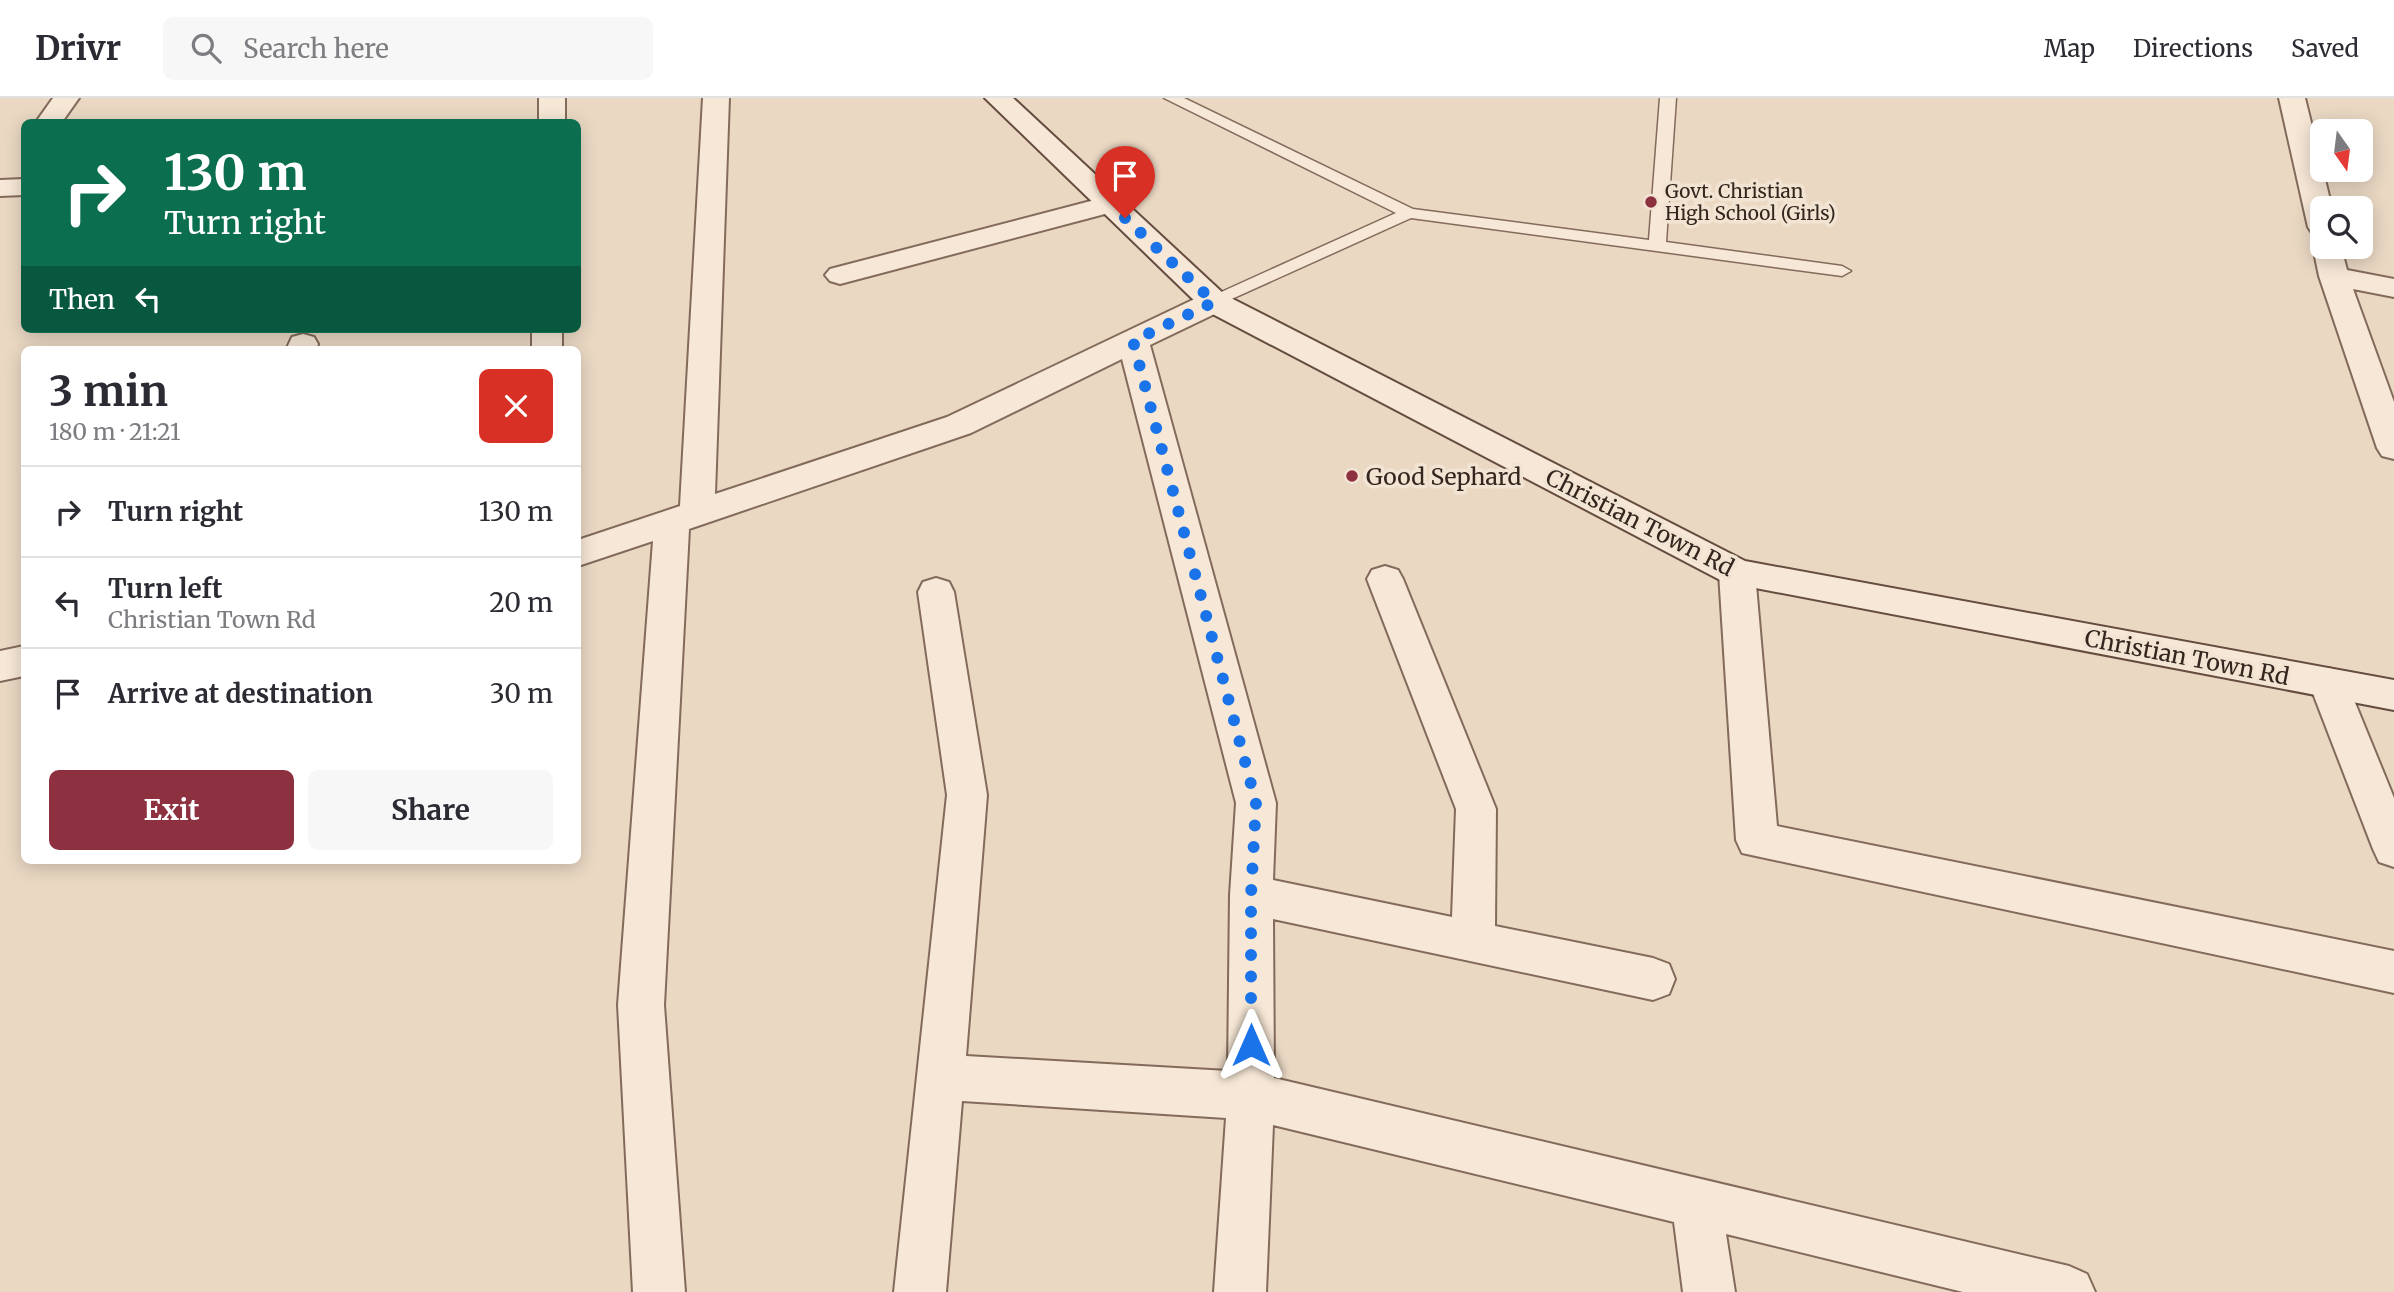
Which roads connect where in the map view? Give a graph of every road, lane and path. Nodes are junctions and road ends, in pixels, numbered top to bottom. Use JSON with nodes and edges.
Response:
{"nodes":[{"id":1,"x":66,"y":98,"type":"edge"},
{"id":2,"x":552,"y":98,"type":"edge"},
{"id":3,"x":716,"y":98,"type":"edge"},
{"id":4,"x":998,"y":98,"type":"edge"},
{"id":5,"x":1172,"y":98,"type":"edge"},
{"id":6,"x":1668,"y":98,"type":"edge"},
{"id":7,"x":2292,"y":98,"type":"edge"},
{"id":8,"x":51,"y":119,"type":"edge"},
{"id":9,"x":552,"y":119,"type":"edge"},
{"id":10,"x":21,"y":187,"type":"edge"},
{"id":11,"x":0,"y":188,"type":"edge"},
{"id":12,"x":2315,"y":196,"type":"edge"},
{"id":13,"x":1110,"y":204,"type":"junction"},
{"id":14,"x":1409,"y":213,"type":"junction"},
{"id":15,"x":1657,"y":246,"type":"junction"},
{"id":16,"x":2330,"y":261,"type":"edge"},
{"id":17,"x":1842,"y":271,"type":"dead end"},
{"id":18,"x":840,"y":275,"type":"dead end"},
{"id":19,"x":2394,"y":288,"type":"edge"},
{"id":20,"x":1214,"y":302,"type":"junction"},
{"id":21,"x":1133,"y":341,"type":"junction"},
{"id":22,"x":2394,"y":448,"type":"edge"},
{"id":23,"x":684,"y":518,"type":"junction"},
{"id":24,"x":581,"y":552,"type":"edge"},
{"id":25,"x":1737,"y":573,"type":"junction"},
{"id":26,"x":1385,"y":579,"type":"dead end"},
{"id":27,"x":936,"y":592,"type":"dead end"},
{"id":28,"x":21,"y":662,"type":"edge"},
{"id":29,"x":0,"y":666,"type":"edge"},
{"id":30,"x":2328,"y":683,"type":"junction"},
{"id":31,"x":2394,"y":695,"type":"edge"},
{"id":32,"x":2394,"y":849,"type":"edge"},
{"id":33,"x":1251,"y":895,"type":"junction"},
{"id":34,"x":1473,"y":941,"type":"junction"},
{"id":35,"x":2394,"y":972,"type":"edge"},
{"id":36,"x":1653,"y":979,"type":"dead end"},
{"id":37,"x":939,"y":1077,"type":"junction"},
{"id":38,"x":1251,"y":1096,"type":"junction"},
{"id":39,"x":1696,"y":1203,"type":"junction"},
{"id":40,"x":659,"y":1292,"type":"edge"},
{"id":41,"x":920,"y":1292,"type":"edge"},
{"id":42,"x":1240,"y":1292,"type":"edge"},
{"id":43,"x":1709,"y":1292,"type":"edge"},
{"id":44,"x":2069,"y":1292,"type":"edge"}],
"edges":[{"from":1,"to":8,"type":"street"},
{"from":2,"to":9,"type":"street"},
{"from":3,"to":23,"type":"street"},
{"from":4,"to":13,"type":"street","name":"Christian Town Rd"},
{"from":5,"to":14,"type":"lane"},
{"from":6,"to":15,"type":"lane"},
{"from":7,"to":12,"type":"street"},
{"from":10,"to":11,"type":"street"},
{"from":13,"to":18,"type":"street"},
{"from":13,"to":20,"type":"street","name":"Christian Town Rd"},
{"from":14,"to":15,"type":"lane"},
{"from":14,"to":20,"type":"lane"},
{"from":15,"to":17,"type":"lane"},
{"from":16,"to":19,"type":"street"},
{"from":16,"to":22,"type":"street"},
{"from":20,"to":21,"type":"street"},
{"from":20,"to":25,"type":"street","name":"Christian Town Rd"},
{"from":21,"to":23,"type":"street"},
{"from":21,"to":33,"type":"street"},
{"from":23,"to":24,"type":"street"},
{"from":23,"to":40,"type":"street"},
{"from":25,"to":30,"type":"street","name":"Christian Town Rd"},
{"from":25,"to":35,"type":"street"},
{"from":26,"to":34,"type":"street"},
{"from":27,"to":37,"type":"street"},
{"from":28,"to":29,"type":"street"},
{"from":30,"to":31,"type":"street","name":"Christian Town Rd"},
{"from":30,"to":32,"type":"street"},
{"from":33,"to":34,"type":"street"},
{"from":33,"to":38,"type":"street"},
{"from":34,"to":36,"type":"street"},
{"from":37,"to":38,"type":"street"},
{"from":37,"to":41,"type":"street"},
{"from":38,"to":39,"type":"street"},
{"from":38,"to":42,"type":"street"},
{"from":39,"to":43,"type":"street"},
{"from":39,"to":44,"type":"street"}]}
